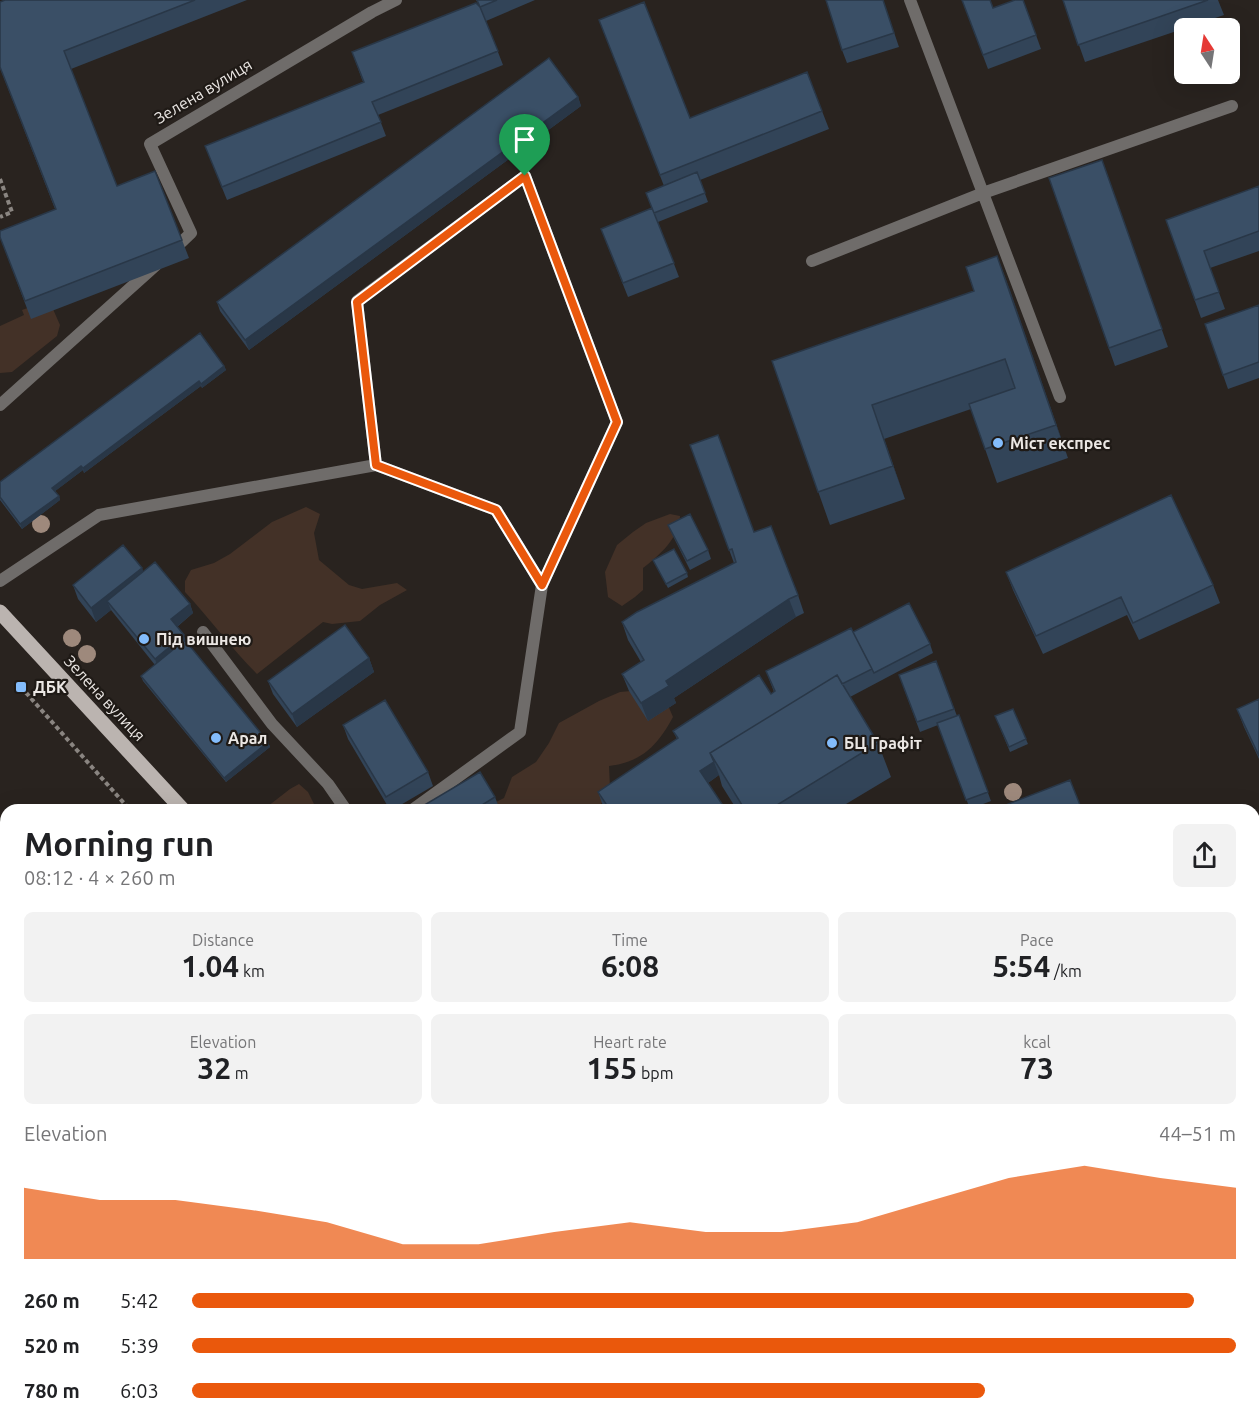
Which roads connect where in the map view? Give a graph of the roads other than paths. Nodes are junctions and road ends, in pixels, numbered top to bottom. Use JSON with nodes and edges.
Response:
{"nodes":[{"id":1,"x":396,"y":0,"type":"edge"},
{"id":2,"x":910,"y":0,"type":"edge"},
{"id":3,"x":1232,"y":106,"type":"dead end"},
{"id":4,"x":983,"y":193,"type":"junction"},
{"id":5,"x":812,"y":261,"type":"dead end"},
{"id":6,"x":1060,"y":397,"type":"dead end"},
{"id":7,"x":0,"y":404,"type":"edge"},
{"id":8,"x":376,"y":465,"type":"junction"},
{"id":9,"x":0,"y":582,"type":"edge"},
{"id":10,"x":542,"y":585,"type":"junction"},
{"id":11,"x":0,"y":612,"type":"edge"},
{"id":12,"x":203,"y":632,"type":"dead end"},
{"id":13,"x":177,"y":804,"type":"edge"},
{"id":14,"x":342,"y":804,"type":"edge"},
{"id":15,"x":420,"y":804,"type":"edge"}],
"edges":[{"from":1,"to":7,"type":"lane","name":"Зелена вулиця"},
{"from":2,"to":4,"type":"lane"},
{"from":3,"to":4,"type":"lane"},
{"from":4,"to":5,"type":"lane"},
{"from":4,"to":6,"type":"lane"},
{"from":8,"to":9,"type":"lane"},
{"from":8,"to":10,"type":"lane"},
{"from":8,"to":10,"type":"lane"},
{"from":10,"to":15,"type":"lane"},
{"from":11,"to":13,"type":"main road","name":"Зелена вулиця"},
{"from":12,"to":14,"type":"lane"}]}
